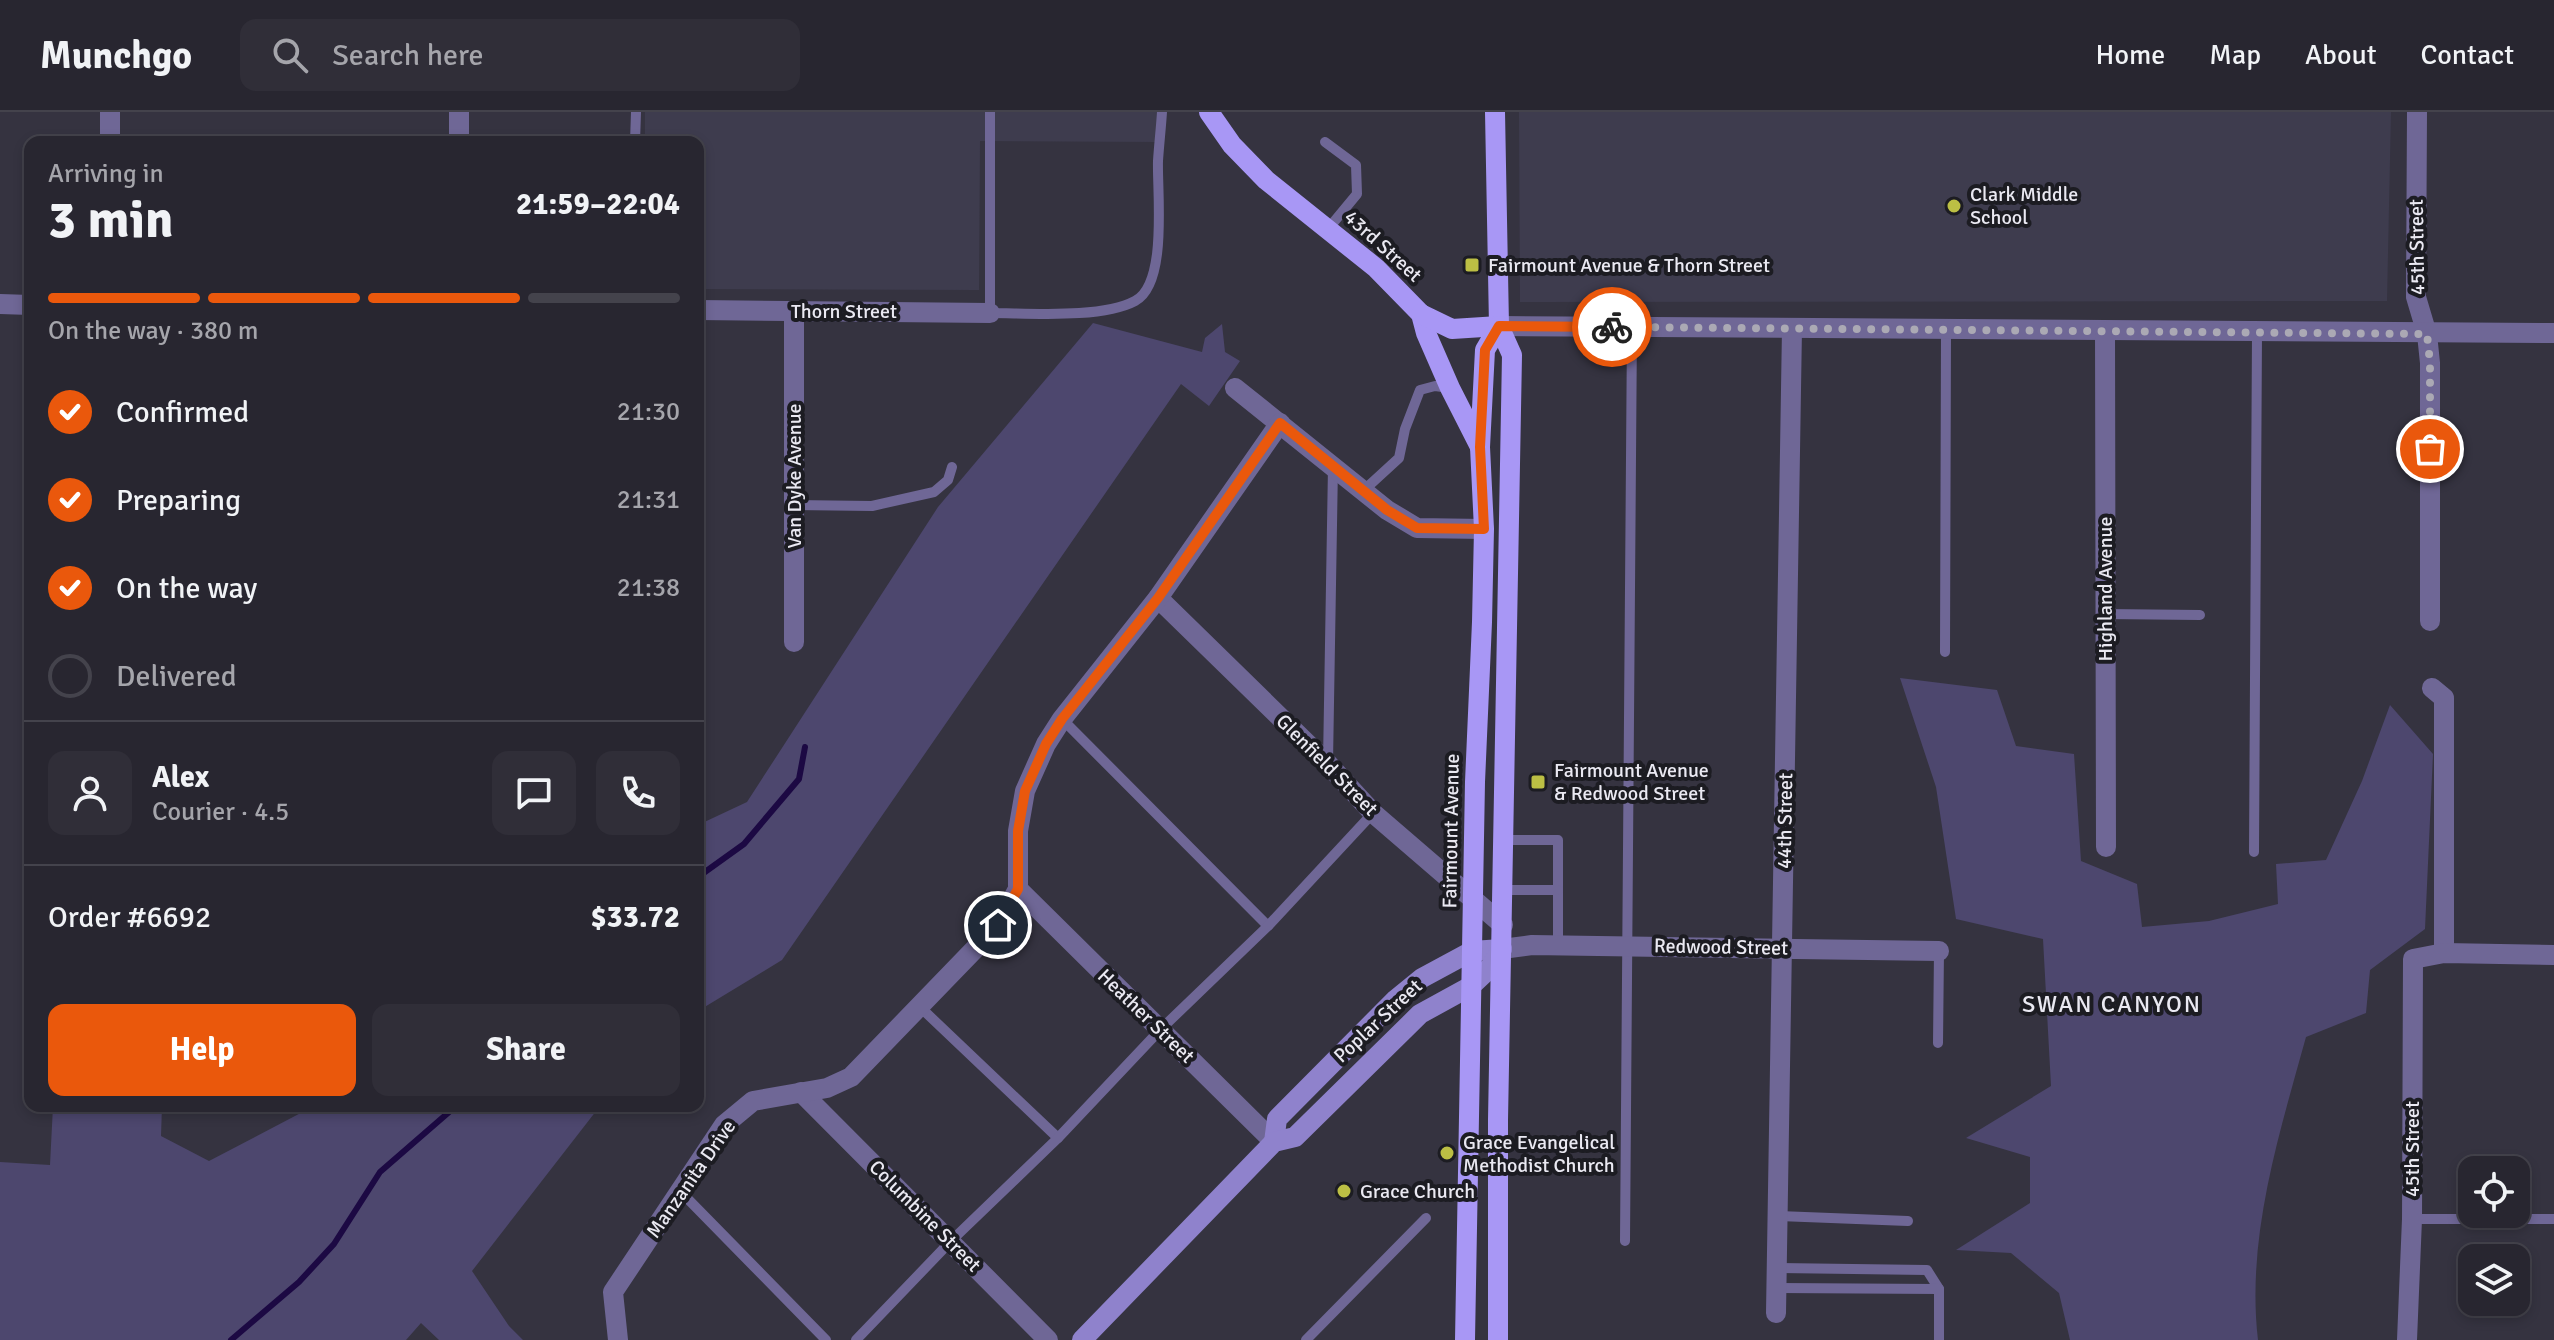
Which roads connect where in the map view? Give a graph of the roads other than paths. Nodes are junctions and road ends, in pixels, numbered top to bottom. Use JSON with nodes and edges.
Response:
{"nodes":[{"id":1,"x":110,"y":112,"type":"edge"},
{"id":2,"x":459,"y":112,"type":"edge"},
{"id":3,"x":636,"y":112,"type":"edge"},
{"id":4,"x":990,"y":112,"type":"edge"},
{"id":5,"x":1162,"y":112,"type":"edge"},
{"id":6,"x":1209,"y":112,"type":"edge"},
{"id":7,"x":1495,"y":112,"type":"edge"},
{"id":8,"x":2417,"y":112,"type":"edge"},
{"id":9,"x":110,"y":136,"type":"edge"},
{"id":10,"x":459,"y":136,"type":"edge"},
{"id":11,"x":635,"y":136,"type":"edge"},
{"id":12,"x":1325,"y":142,"type":"dead end"},
{"id":13,"x":1328,"y":229,"type":"junction"},
{"id":14,"x":0,"y":304,"type":"edge"},
{"id":15,"x":24,"y":305,"type":"edge"},
{"id":16,"x":704,"y":310,"type":"edge"},
{"id":17,"x":794,"y":311,"type":"junction"},
{"id":18,"x":990,"y":313,"type":"junction"},
{"id":19,"x":1421,"y":314,"type":"junction"},
{"id":20,"x":1499,"y":326,"type":"junction"},
{"id":21,"x":1632,"y":327,"type":"junction"},
{"id":22,"x":1792,"y":328,"type":"junction"},
{"id":23,"x":1946,"y":330,"type":"junction"},
{"id":24,"x":2105,"y":331,"type":"junction"},
{"id":25,"x":2257,"y":332,"type":"junction"},
{"id":26,"x":2554,"y":333,"type":"edge"},
{"id":27,"x":2427,"y":334,"type":"junction"},
{"id":28,"x":1235,"y":388,"type":"dead end"},
{"id":29,"x":1450,"y":388,"type":"junction"},
{"id":30,"x":1280,"y":423,"type":"junction"},
{"id":31,"x":1480,"y":447,"type":"junction"},
{"id":32,"x":1333,"y":466,"type":"junction"},
{"id":33,"x":952,"y":467,"type":"dead end"},
{"id":34,"x":1363,"y":491,"type":"junction"},
{"id":35,"x":793,"y":505,"type":"junction"},
{"id":36,"x":1484,"y":529,"type":"junction"},
{"id":37,"x":1158,"y":598,"type":"junction"},
{"id":38,"x":2105,"y":614,"type":"junction"},
{"id":39,"x":2200,"y":615,"type":"dead end"},
{"id":40,"x":2430,"y":621,"type":"dead end"},
{"id":41,"x":794,"y":642,"type":"dead end"},
{"id":42,"x":1945,"y":652,"type":"dead end"},
{"id":43,"x":2432,"y":688,"type":"dead end"},
{"id":44,"x":1062,"y":719,"type":"junction"},
{"id":45,"x":1328,"y":764,"type":"junction"},
{"id":46,"x":1373,"y":813,"type":"junction"},
{"id":47,"x":1504,"y":840,"type":"junction"},
{"id":48,"x":2106,"y":847,"type":"dead end"},
{"id":49,"x":2254,"y":852,"type":"dead end"},
{"id":50,"x":1018,"y":889,"type":"junction"},
{"id":51,"x":1504,"y":890,"type":"junction"},
{"id":52,"x":1558,"y":890,"type":"junction"},
{"id":53,"x":1475,"y":899,"type":"junction"},
{"id":54,"x":1503,"y":925,"type":"junction"},
{"id":55,"x":1268,"y":926,"type":"junction"},
{"id":56,"x":1558,"y":945,"type":"junction"},
{"id":57,"x":1626,"y":946,"type":"junction"},
{"id":58,"x":1502,"y":949,"type":"junction"},
{"id":59,"x":1783,"y":949,"type":"junction"},
{"id":60,"x":1472,"y":951,"type":"junction"},
{"id":61,"x":1939,"y":951,"type":"joint"},
{"id":62,"x":2444,"y":953,"type":"junction"},
{"id":63,"x":2554,"y":955,"type":"edge"},
{"id":64,"x":1471,"y":986,"type":"junction"},
{"id":65,"x":920,"y":1007,"type":"junction"},
{"id":66,"x":1160,"y":1030,"type":"junction"},
{"id":67,"x":1938,"y":1043,"type":"dead end"},
{"id":68,"x":801,"y":1092,"type":"junction"},
{"id":69,"x":1058,"y":1138,"type":"junction"},
{"id":70,"x":1274,"y":1142,"type":"junction"},
{"id":71,"x":681,"y":1192,"type":"junction"},
{"id":72,"x":1779,"y":1216,"type":"junction"},
{"id":73,"x":1426,"y":1218,"type":"dead end"},
{"id":74,"x":2412,"y":1219,"type":"junction"},
{"id":75,"x":2554,"y":1219,"type":"edge"},
{"id":76,"x":1908,"y":1221,"type":"dead end"},
{"id":77,"x":1625,"y":1241,"type":"dead end"},
{"id":78,"x":950,"y":1242,"type":"junction"},
{"id":79,"x":1778,"y":1278,"type":"junction"},
{"id":80,"x":1939,"y":1289,"type":"junction"},
{"id":81,"x":1776,"y":1313,"type":"dead end"},
{"id":82,"x":618,"y":1340,"type":"edge"},
{"id":83,"x":826,"y":1340,"type":"edge"},
{"id":84,"x":856,"y":1340,"type":"edge"},
{"id":85,"x":1048,"y":1340,"type":"edge"},
{"id":86,"x":1082,"y":1340,"type":"edge"},
{"id":87,"x":1306,"y":1340,"type":"edge"},
{"id":88,"x":1465,"y":1340,"type":"edge"},
{"id":89,"x":1498,"y":1340,"type":"edge"},
{"id":90,"x":1939,"y":1340,"type":"edge"},
{"id":91,"x":2407,"y":1340,"type":"edge"}],
"edges":[{"from":1,"to":9,"type":"street"},
{"from":2,"to":10,"type":"street"},
{"from":3,"to":11,"type":"lane"},
{"from":4,"to":18,"type":"lane"},
{"from":5,"to":18,"type":"lane"},
{"from":6,"to":13,"type":"main road","name":"43rd Street"},
{"from":7,"to":20,"type":"main road","name":"Fairmount Avenue"},
{"from":8,"to":27,"type":"street","name":"45th Street"},
{"from":12,"to":13,"type":"lane"},
{"from":13,"to":19,"type":"main road","name":"43rd Street"},
{"from":14,"to":15,"type":"street"},
{"from":16,"to":17,"type":"street","name":"Thorn Street"},
{"from":17,"to":18,"type":"street","name":"Thorn Street"},
{"from":17,"to":35,"type":"street","name":"Van Dyke Avenue"},
{"from":19,"to":20,"type":"main road"},
{"from":19,"to":29,"type":"main road","name":"43rd Street"},
{"from":20,"to":21,"type":"street"},
{"from":20,"to":31,"type":"main road","name":"Fairmount Avenue"},
{"from":20,"to":47,"type":"main road","name":"Fairmount Avenue"},
{"from":21,"to":22,"type":"street"},
{"from":21,"to":57,"type":"lane"},
{"from":22,"to":23,"type":"street"},
{"from":22,"to":59,"type":"street","name":"44th Street"},
{"from":23,"to":24,"type":"street"},
{"from":23,"to":42,"type":"lane"},
{"from":24,"to":25,"type":"street"},
{"from":24,"to":38,"type":"street","name":"Highland Avenue"},
{"from":25,"to":27,"type":"street"},
{"from":25,"to":49,"type":"lane"},
{"from":26,"to":27,"type":"street"},
{"from":27,"to":40,"type":"street","name":"45th Street"},
{"from":28,"to":30,"type":"street"},
{"from":29,"to":31,"type":"main road","name":"43rd Street"},
{"from":29,"to":34,"type":"lane"},
{"from":30,"to":32,"type":"street"},
{"from":30,"to":37,"type":"street","name":"Manzanita Drive"},
{"from":31,"to":36,"type":"main road","name":"Fairmount Avenue"},
{"from":32,"to":34,"type":"street"},
{"from":32,"to":45,"type":"lane"},
{"from":33,"to":35,"type":"lane"},
{"from":34,"to":36,"type":"street"},
{"from":35,"to":41,"type":"street","name":"Van Dyke Avenue"},
{"from":36,"to":53,"type":"main road","name":"Fairmount Avenue"},
{"from":37,"to":44,"type":"street","name":"Manzanita Drive"},
{"from":37,"to":45,"type":"street","name":"Glenfield Street"},
{"from":38,"to":39,"type":"lane"},
{"from":38,"to":48,"type":"street","name":"Highland Avenue"},
{"from":43,"to":62,"type":"street"},
{"from":44,"to":50,"type":"street","name":"Manzanita Drive"},
{"from":44,"to":55,"type":"lane"},
{"from":45,"to":46,"type":"street","name":"Glenfield Street"},
{"from":46,"to":53,"type":"street","name":"Glenfield Street"},
{"from":46,"to":55,"type":"lane"},
{"from":47,"to":51,"type":"main road","name":"Fairmount Avenue"},
{"from":47,"to":52,"type":"lane"},
{"from":50,"to":65,"type":"street","name":"Manzanita Drive"},
{"from":50,"to":66,"type":"street","name":"Heather Street"},
{"from":51,"to":52,"type":"lane"},
{"from":51,"to":54,"type":"main road","name":"Fairmount Avenue"},
{"from":52,"to":56,"type":"lane"},
{"from":53,"to":54,"type":"street","name":"Glenfield Street"},
{"from":53,"to":60,"type":"main road","name":"Fairmount Avenue"},
{"from":54,"to":58,"type":"main road","name":"Fairmount Avenue"},
{"from":55,"to":66,"type":"lane"},
{"from":56,"to":57,"type":"street","name":"Redwood Street"},
{"from":56,"to":58,"type":"street","name":"Redwood Street"},
{"from":57,"to":59,"type":"street","name":"Redwood Street"},
{"from":57,"to":77,"type":"lane"},
{"from":58,"to":60,"type":"street","name":"Poplar Street"},
{"from":58,"to":64,"type":"street","name":"Poplar Street"},
{"from":58,"to":89,"type":"main road","name":"Fairmount Avenue"},
{"from":59,"to":61,"type":"street","name":"Redwood Street"},
{"from":59,"to":72,"type":"street","name":"44th Street"},
{"from":60,"to":64,"type":"main road","name":"Fairmount Avenue"},
{"from":60,"to":70,"type":"street","name":"Poplar Street"},
{"from":61,"to":67,"type":"lane"},
{"from":62,"to":63,"type":"street"},
{"from":62,"to":74,"type":"street","name":"45th Street"},
{"from":64,"to":70,"type":"street","name":"Poplar Street"},
{"from":64,"to":88,"type":"main road","name":"Fairmount Avenue"},
{"from":65,"to":68,"type":"street","name":"Manzanita Drive"},
{"from":65,"to":69,"type":"lane"},
{"from":66,"to":69,"type":"lane"},
{"from":66,"to":70,"type":"street","name":"Heather Street"},
{"from":68,"to":71,"type":"street","name":"Manzanita Drive"},
{"from":68,"to":78,"type":"street","name":"Columbine Street"},
{"from":69,"to":78,"type":"lane"},
{"from":70,"to":86,"type":"street","name":"Poplar Street"},
{"from":71,"to":82,"type":"street","name":"Manzanita Drive"},
{"from":71,"to":83,"type":"lane"},
{"from":72,"to":76,"type":"lane"},
{"from":72,"to":79,"type":"street","name":"44th Street"},
{"from":73,"to":87,"type":"lane"},
{"from":74,"to":75,"type":"lane"},
{"from":74,"to":91,"type":"street","name":"45th Street"},
{"from":78,"to":84,"type":"lane"},
{"from":78,"to":85,"type":"street","name":"Columbine Street"},
{"from":79,"to":80,"type":"lane"},
{"from":79,"to":80,"type":"lane"},
{"from":79,"to":81,"type":"street","name":"44th Street"},
{"from":80,"to":90,"type":"lane"}]}
